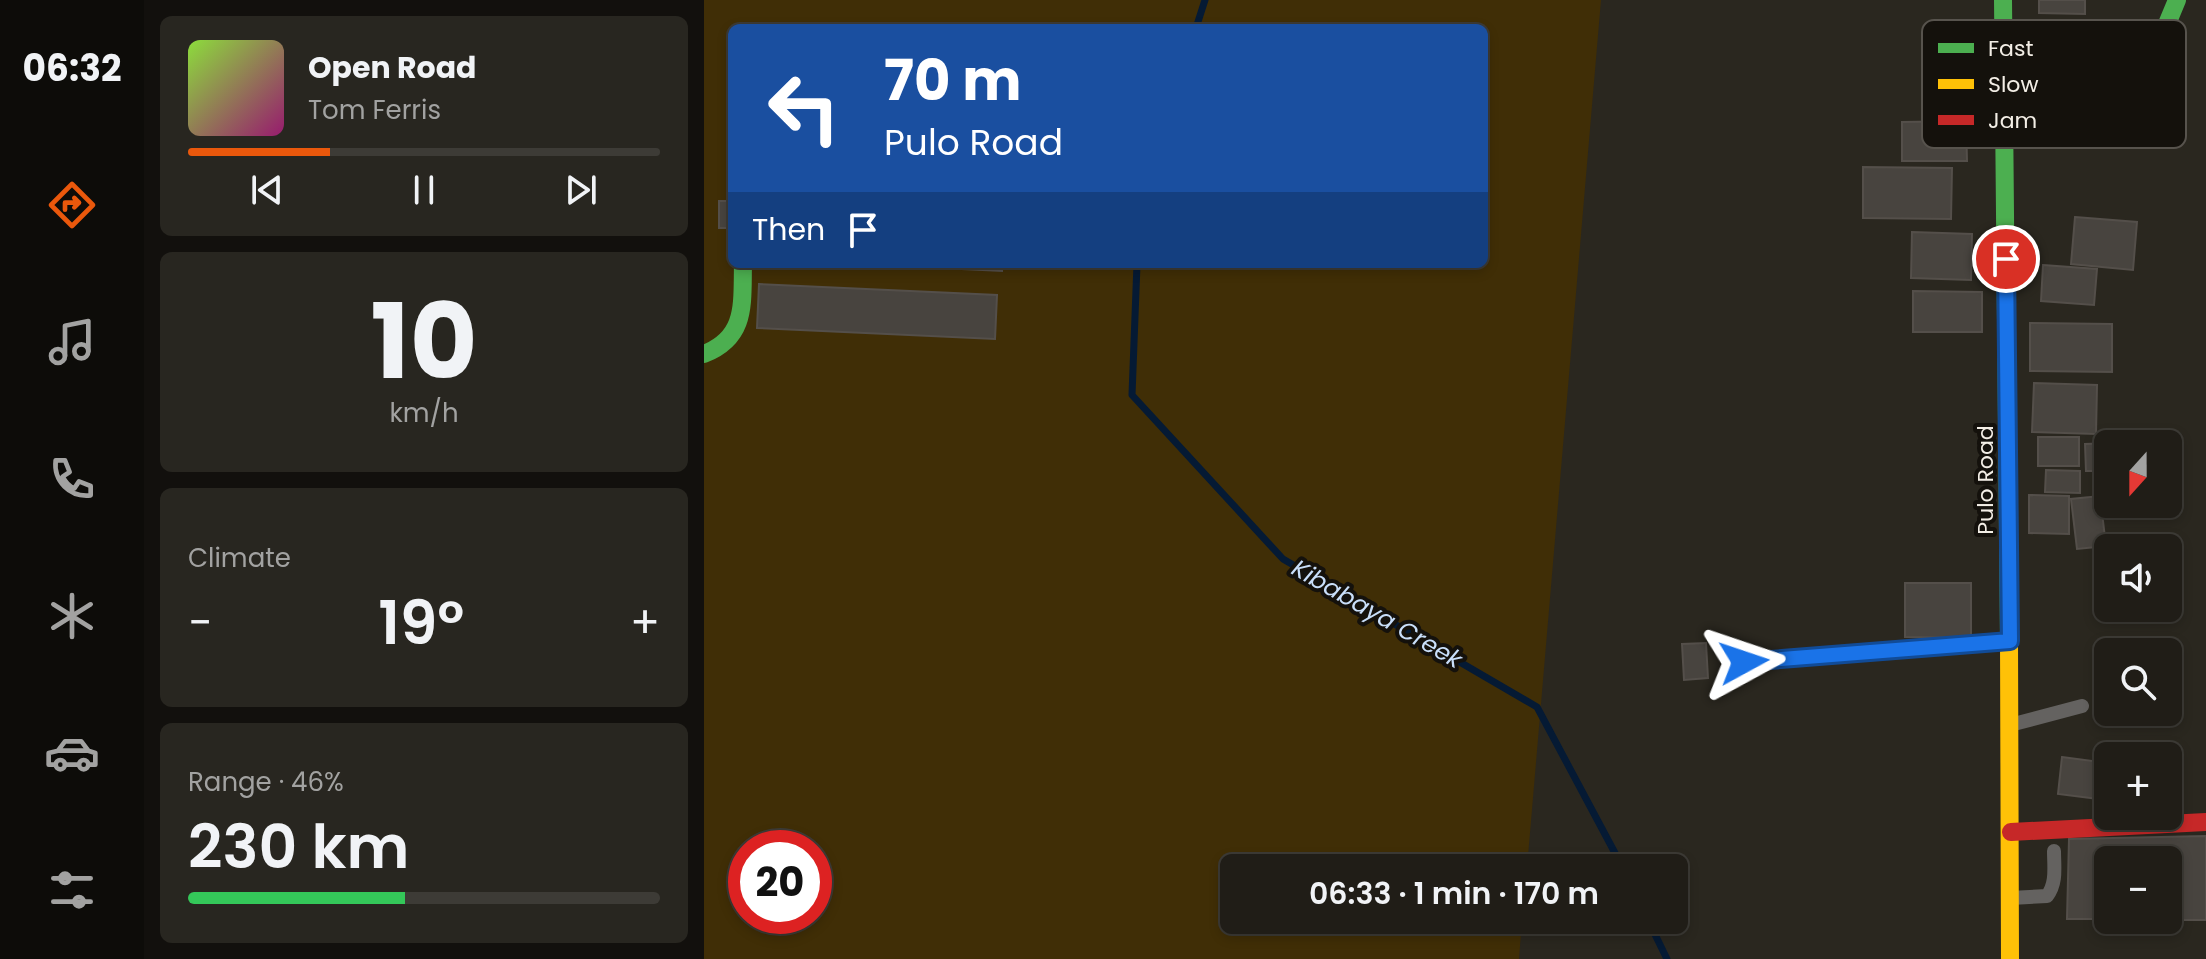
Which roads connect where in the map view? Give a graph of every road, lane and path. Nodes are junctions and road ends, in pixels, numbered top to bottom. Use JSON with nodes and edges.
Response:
{"nodes":[{"id":1,"x":2003,"y":0,"type":"edge"},
{"id":2,"x":2177,"y":0,"type":"edge"},
{"id":3,"x":2003,"y":20,"type":"edge"},
{"id":4,"x":2170,"y":20,"type":"edge"},
{"id":5,"x":2005,"y":148,"type":"edge"},
{"id":6,"x":743,"y":268,"type":"edge"},
{"id":7,"x":704,"y":354,"type":"edge"},
{"id":8,"x":2010,"y":641,"type":"junction"},
{"id":9,"x":1744,"y":662,"type":"dead end"},
{"id":10,"x":2082,"y":706,"type":"dead end"},
{"id":11,"x":2010,"y":725,"type":"junction"},
{"id":12,"x":2206,"y":822,"type":"edge"},
{"id":13,"x":2011,"y":832,"type":"junction"},
{"id":14,"x":2054,"y":851,"type":"dead end"},
{"id":15,"x":2010,"y":899,"type":"junction"},
{"id":16,"x":2010,"y":959,"type":"edge"}],
"edges":[{"from":1,"to":3,"type":"street","name":"Pulo Road"},
{"from":2,"to":4,"type":"street"},
{"from":5,"to":8,"type":"street","name":"Pulo Road"},
{"from":6,"to":7,"type":"street"},
{"from":8,"to":9,"type":"lane"},
{"from":8,"to":11,"type":"street","name":"Pulo Road"},
{"from":10,"to":11,"type":"lane"},
{"from":11,"to":13,"type":"street","name":"Pulo Road"},
{"from":12,"to":13,"type":"street"},
{"from":13,"to":15,"type":"street","name":"Pulo Road"},
{"from":14,"to":15,"type":"lane"},
{"from":15,"to":16,"type":"street","name":"Pulo Road"}]}
